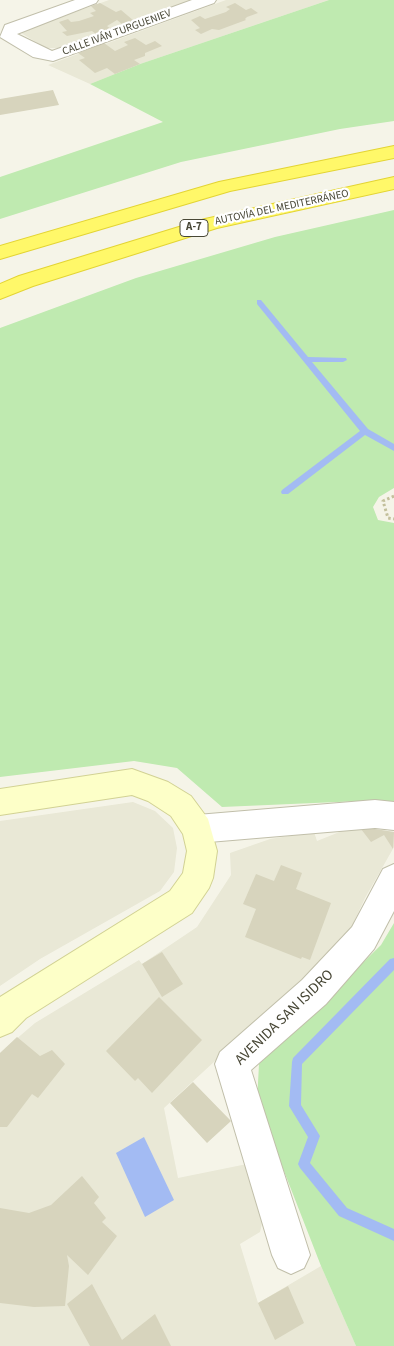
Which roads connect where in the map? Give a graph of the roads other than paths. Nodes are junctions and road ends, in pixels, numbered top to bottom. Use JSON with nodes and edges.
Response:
{"nodes":[{"id":1,"x":90,"y":0,"type":"edge"},
{"id":2,"x":208,"y":0,"type":"edge"},
{"id":3,"x":394,"y":152,"type":"edge"},
{"id":4,"x":394,"y":184,"type":"edge"},
{"id":5,"x":338,"y":195,"type":"junction"},
{"id":6,"x":0,"y":253,"type":"edge"},
{"id":7,"x":0,"y":292,"type":"edge"},
{"id":8,"x":0,"y":309,"type":"edge"},
{"id":9,"x":0,"y":802,"type":"edge"},
{"id":10,"x":394,"y":816,"type":"edge"},
{"id":11,"x":197,"y":829,"type":"junction"},
{"id":12,"x":394,"y":879,"type":"edge"},
{"id":13,"x":0,"y":1020,"type":"edge"},
{"id":14,"x":291,"y":1255,"type":"dead end"}],
"edges":[{"from":1,"to":2,"type":"street","name":"CALLE IVÁN TURGUENIEV"},
{"from":3,"to":6,"type":"highway"},
{"from":4,"to":5,"type":"highway","name":"AUTOVÍA DEL MEDITERRÁNEO","number":"A-7"},
{"from":5,"to":7,"type":"highway","name":"AUTOVÍA DEL MEDITERRÁNEO","number":"A-7"},
{"from":5,"to":8,"type":"highway"},
{"from":9,"to":11,"type":"street"},
{"from":10,"to":11,"type":"street"},
{"from":11,"to":13,"type":"street"},
{"from":12,"to":14,"type":"street","name":"AVENIDA SAN ISIDRO"}]}
